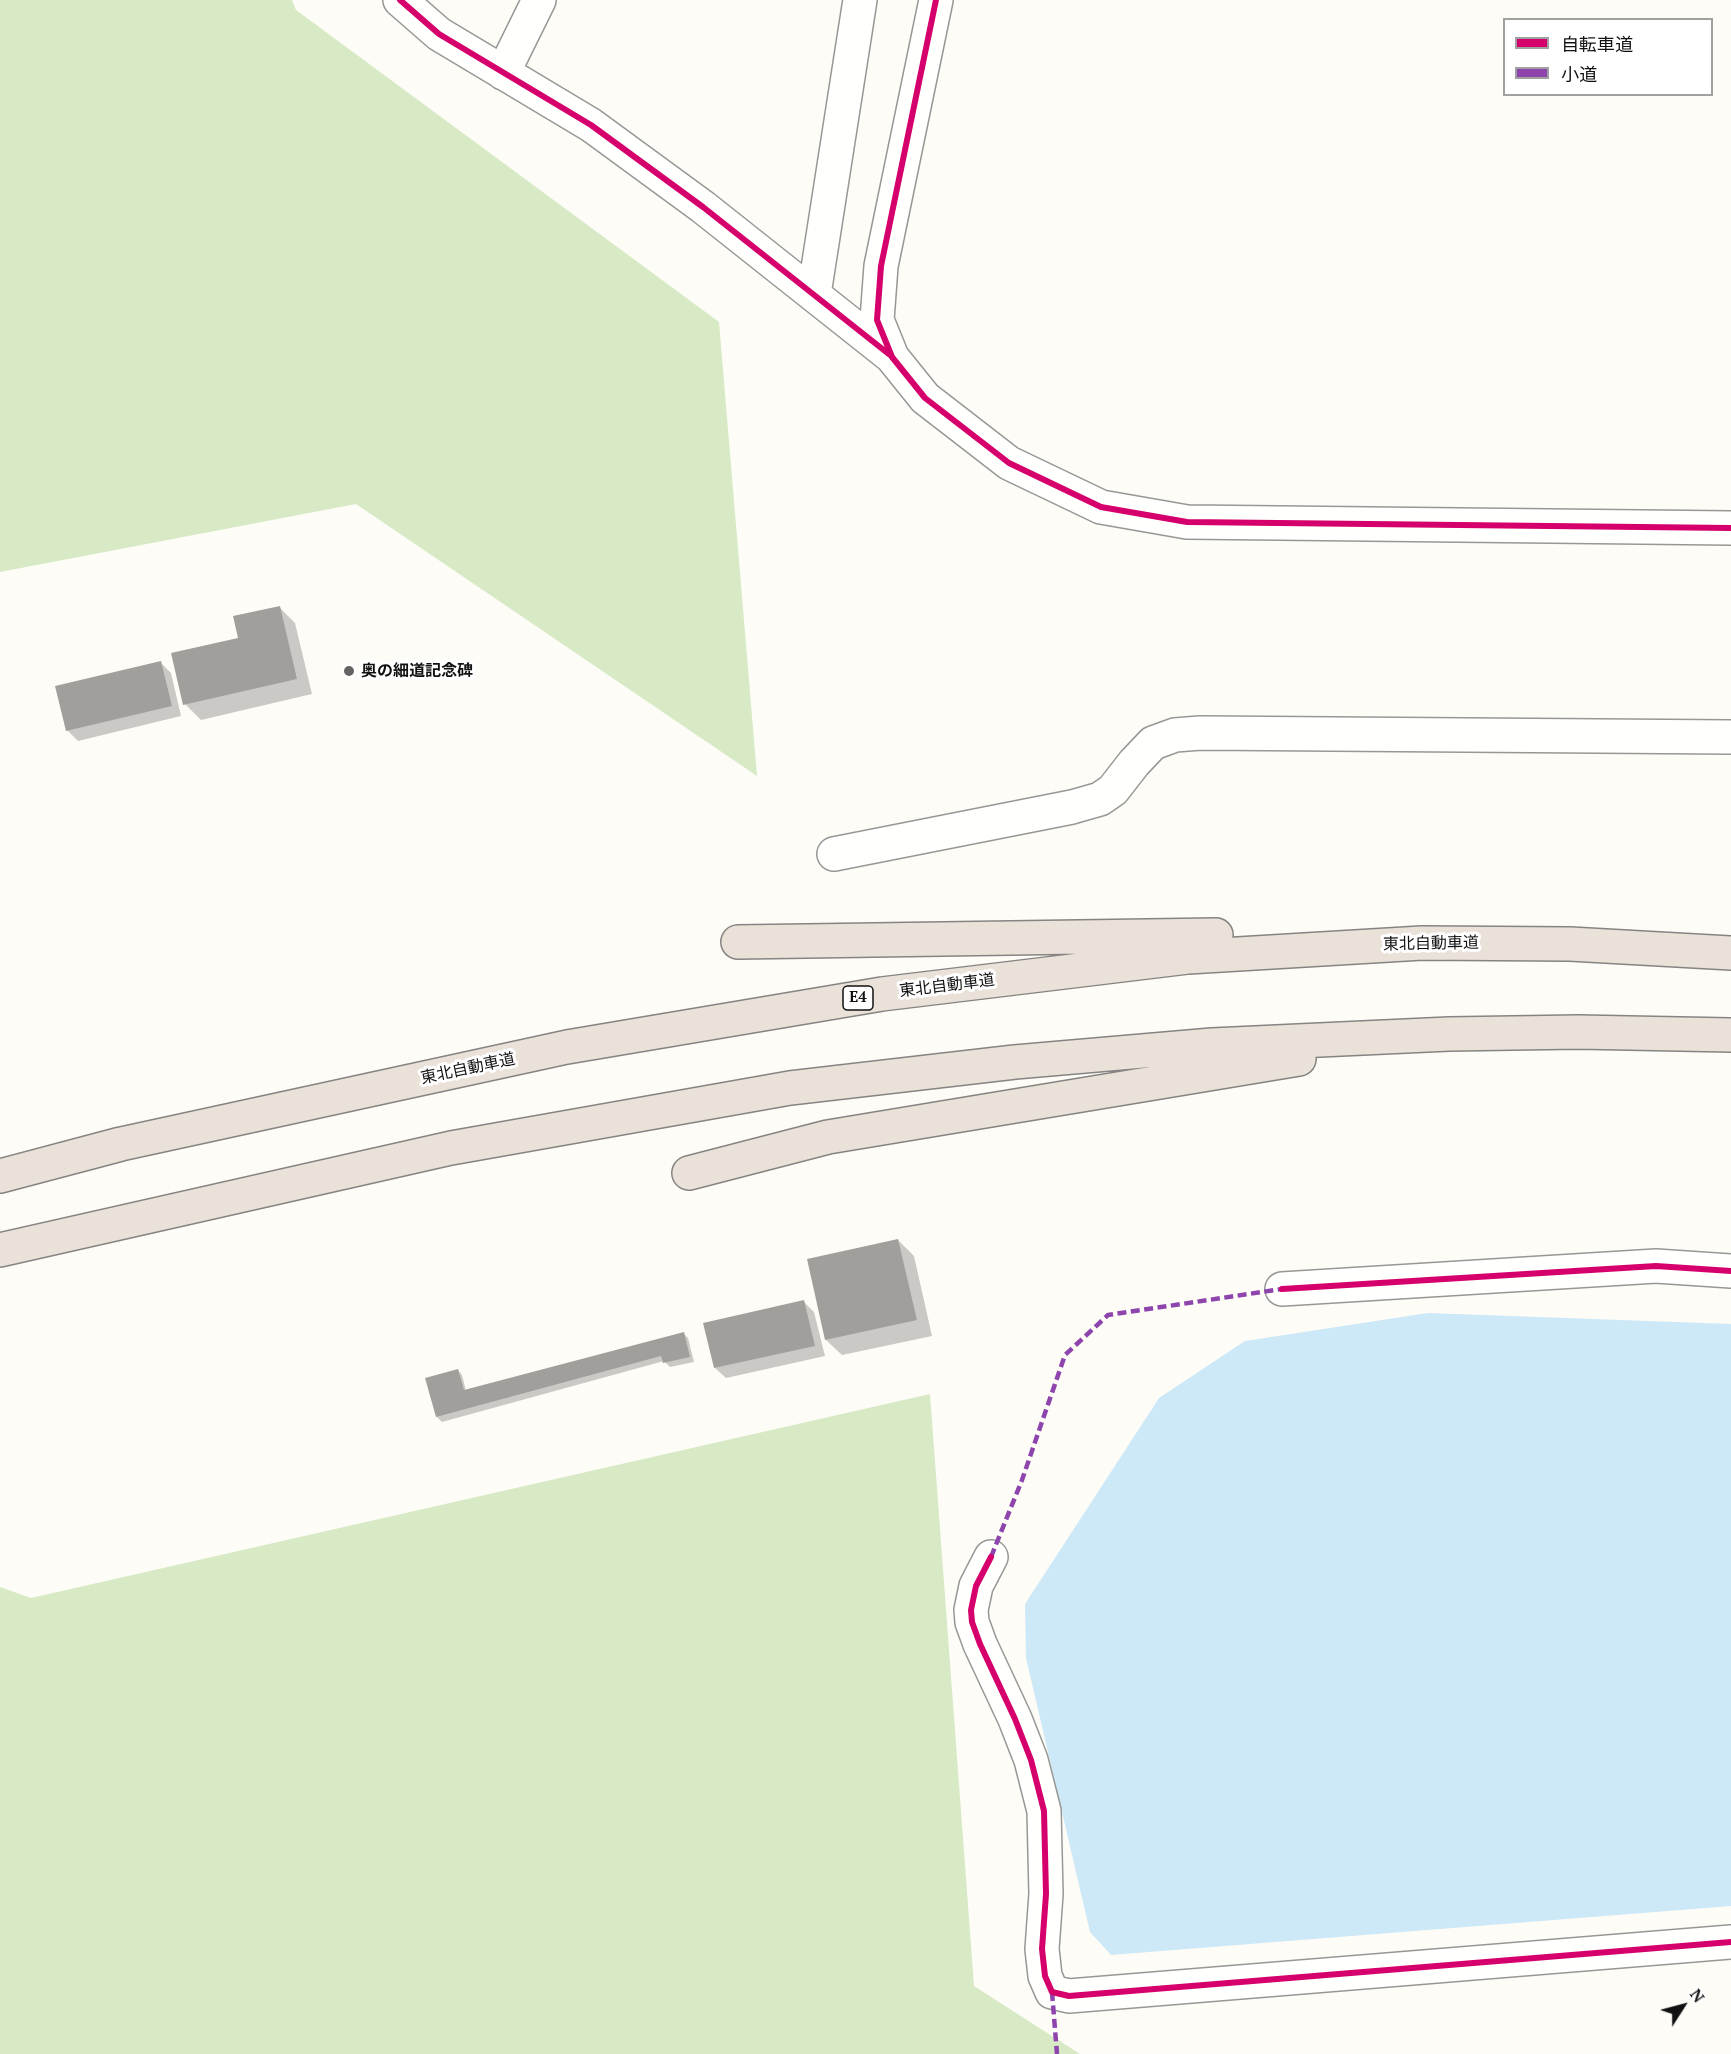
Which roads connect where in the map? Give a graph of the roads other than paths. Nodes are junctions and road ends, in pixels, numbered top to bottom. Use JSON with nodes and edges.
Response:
{"nodes":[{"id":1,"x":400,"y":0,"type":"edge"},
{"id":2,"x":539,"y":0,"type":"edge"},
{"id":3,"x":860,"y":0,"type":"edge"},
{"id":4,"x":936,"y":0,"type":"edge"},
{"id":5,"x":503,"y":73,"type":"junction"},
{"id":6,"x":813,"y":294,"type":"junction"},
{"id":7,"x":892,"y":357,"type":"junction"},
{"id":8,"x":1731,"y":528,"type":"edge"},
{"id":9,"x":1731,"y":737,"type":"edge"},
{"id":10,"x":834,"y":854,"type":"dead end"},
{"id":11,"x":738,"y":942,"type":"dead end"},
{"id":12,"x":1569,"y":944,"type":"junction"},
{"id":13,"x":1731,"y":953,"type":"edge"},
{"id":14,"x":1449,"y":1034,"type":"junction"},
{"id":15,"x":1731,"y":1035,"type":"edge"},
{"id":16,"x":689,"y":1173,"type":"dead end"},
{"id":17,"x":0,"y":1176,"type":"edge"},
{"id":18,"x":0,"y":1250,"type":"edge"},
{"id":19,"x":1731,"y":1271,"type":"edge"},
{"id":20,"x":1282,"y":1289,"type":"dead end"},
{"id":21,"x":991,"y":1557,"type":"dead end"},
{"id":22,"x":1731,"y":1942,"type":"edge"}],
"edges":[{"from":1,"to":5,"type":"street"},
{"from":2,"to":5,"type":"street"},
{"from":3,"to":6,"type":"street"},
{"from":4,"to":7,"type":"street"},
{"from":5,"to":6,"type":"street"},
{"from":6,"to":7,"type":"street"},
{"from":7,"to":8,"type":"street"},
{"from":9,"to":10,"type":"street"},
{"from":11,"to":12,"type":"highway"},
{"from":12,"to":13,"type":"highway","name":"東北自動車道","number":"E4"},
{"from":12,"to":17,"type":"highway","name":"東北自動車道","number":"E4"},
{"from":14,"to":15,"type":"highway"},
{"from":14,"to":16,"type":"highway"},
{"from":14,"to":18,"type":"highway"},
{"from":19,"to":20,"type":"street"},
{"from":21,"to":22,"type":"street"}]}
